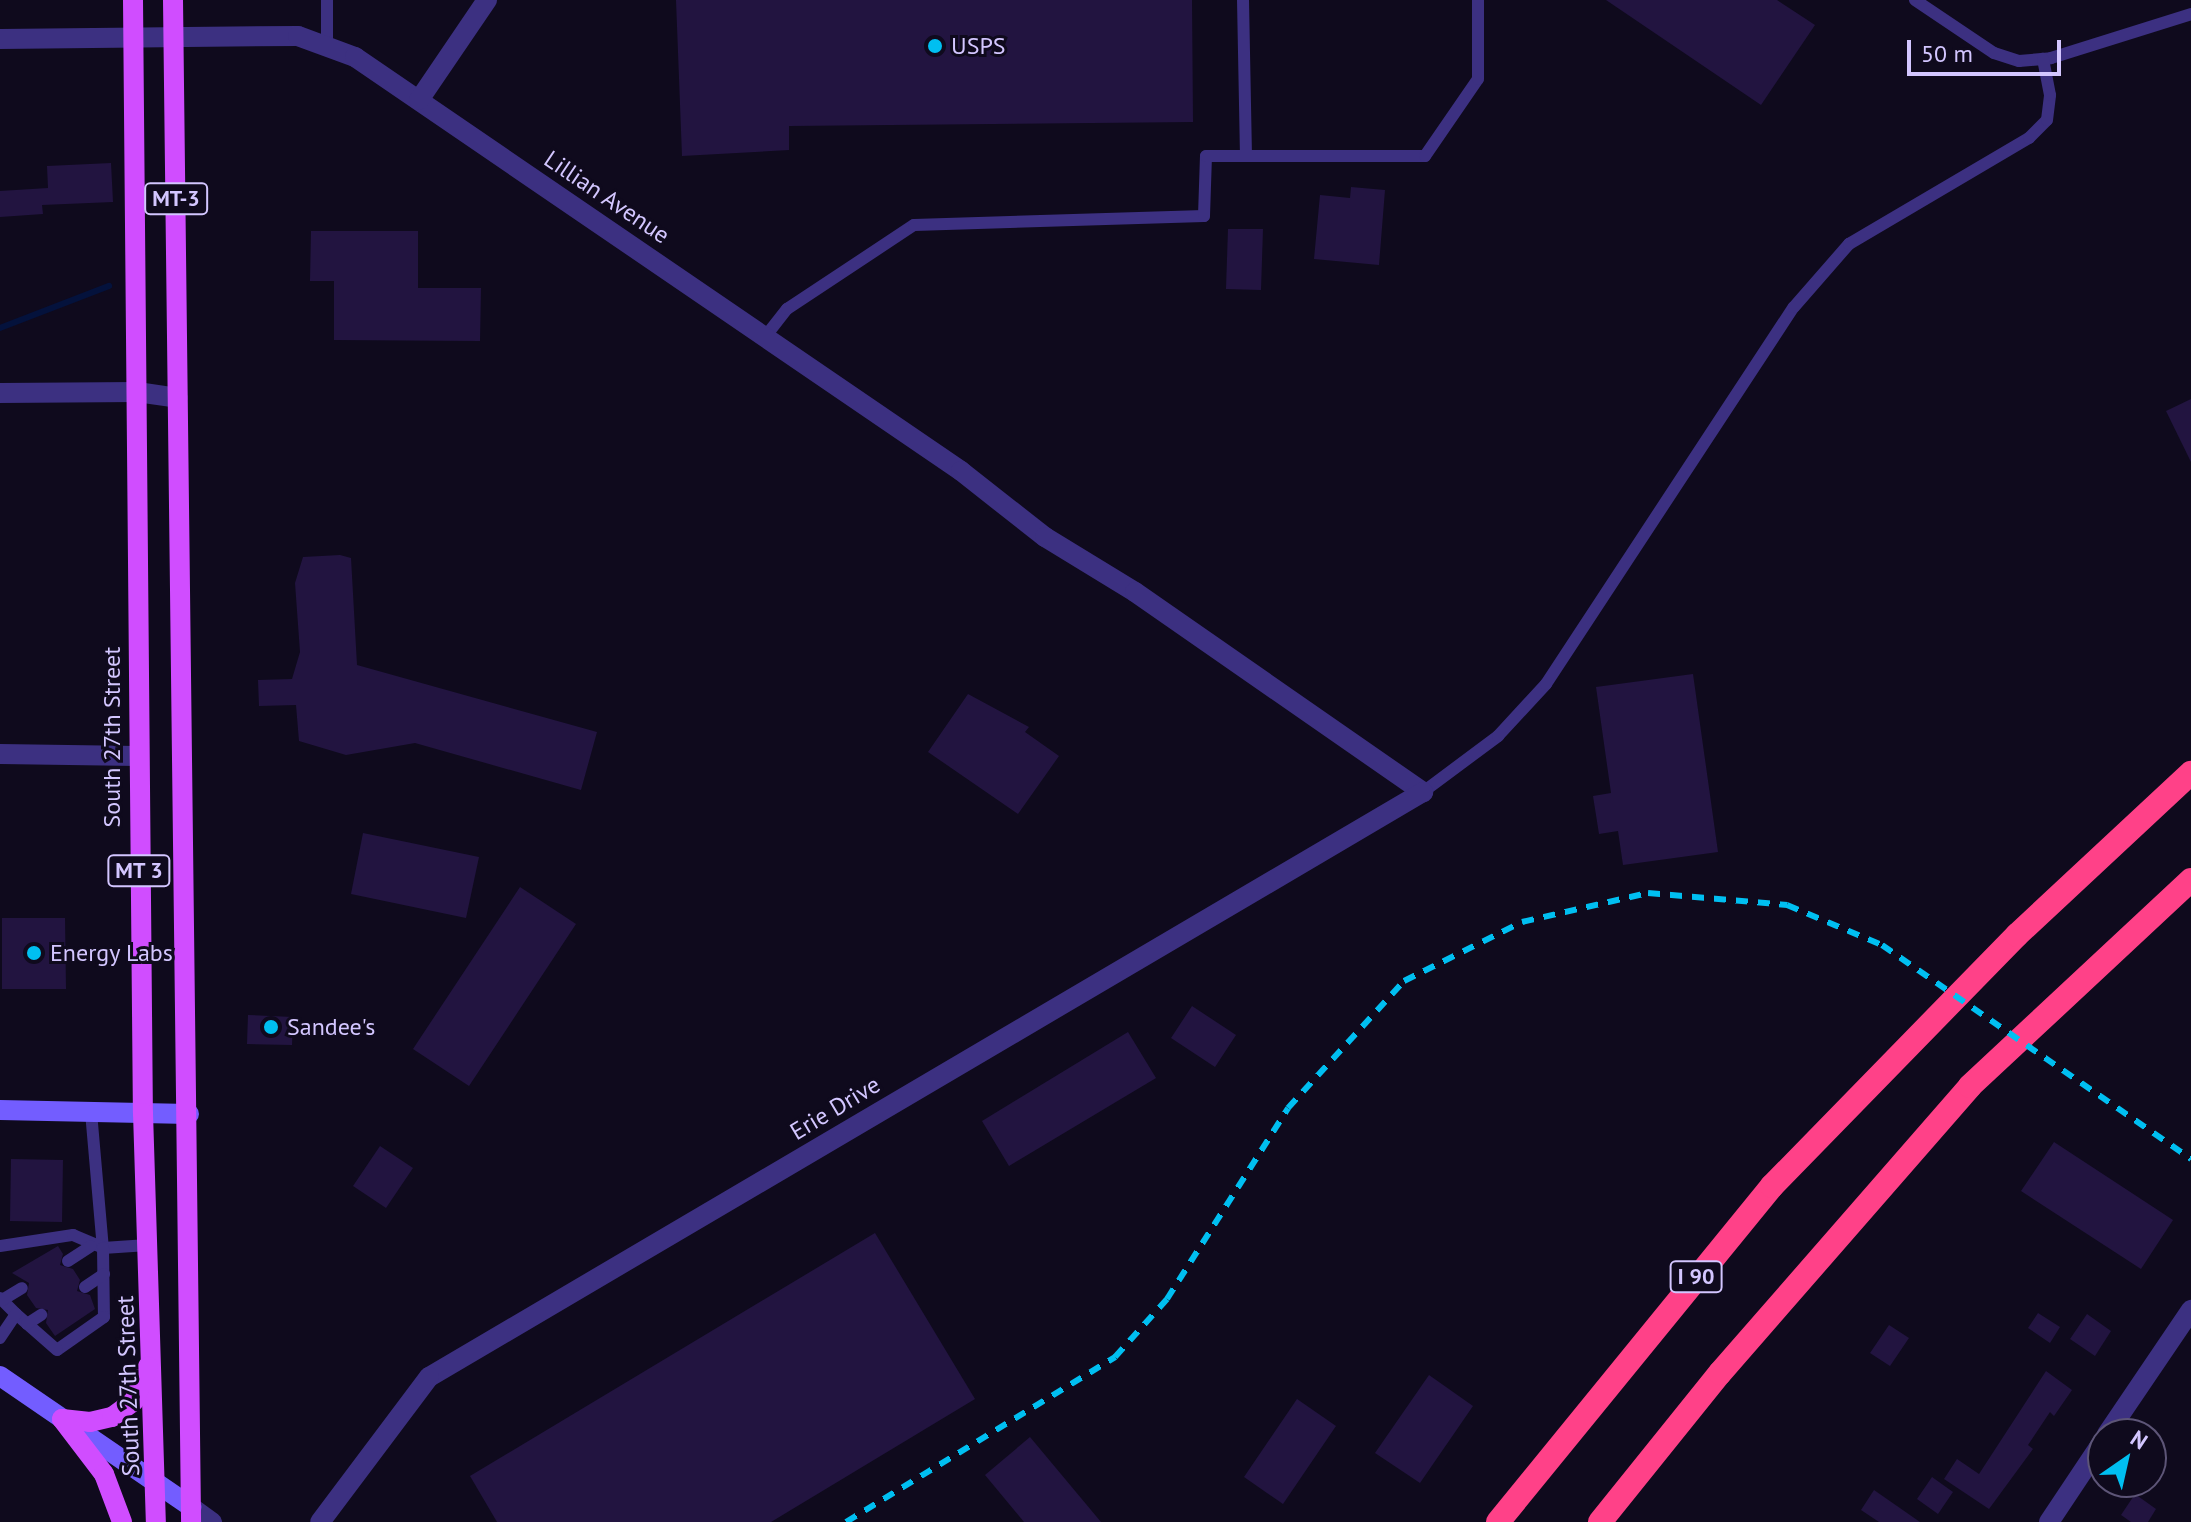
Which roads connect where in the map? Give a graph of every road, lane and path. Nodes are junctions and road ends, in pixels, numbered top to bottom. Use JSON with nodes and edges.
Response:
{"nodes":[{"id":1,"x":133,"y":0,"type":"edge"},
{"id":2,"x":173,"y":0,"type":"edge"},
{"id":3,"x":327,"y":0,"type":"edge"},
{"id":4,"x":487,"y":0,"type":"edge"},
{"id":5,"x":1243,"y":0,"type":"edge"},
{"id":6,"x":1478,"y":0,"type":"edge"},
{"id":7,"x":1915,"y":0,"type":"edge"},
{"id":8,"x":2191,"y":14,"type":"edge"},
{"id":9,"x":133,"y":38,"type":"junction"},
{"id":10,"x":0,"y":39,"type":"edge"},
{"id":11,"x":174,"y":39,"type":"junction"},
{"id":12,"x":327,"y":42,"type":"junction"},
{"id":13,"x":2043,"y":59,"type":"junction"},
{"id":14,"x":419,"y":100,"type":"junction"},
{"id":15,"x":1246,"y":156,"type":"junction"},
{"id":16,"x":765,"y":337,"type":"junction"},
{"id":17,"x":137,"y":392,"type":"junction"},
{"id":18,"x":0,"y":393,"type":"edge"},
{"id":19,"x":178,"y":398,"type":"junction"},
{"id":20,"x":0,"y":754,"type":"edge"},
{"id":21,"x":137,"y":756,"type":"junction"},
{"id":22,"x":2191,"y":773,"type":"edge"},
{"id":23,"x":1423,"y":792,"type":"junction"},
{"id":24,"x":2191,"y":880,"type":"edge"},
{"id":25,"x":0,"y":1110,"type":"edge"},
{"id":26,"x":91,"y":1112,"type":"junction"},
{"id":27,"x":143,"y":1113,"type":"junction"},
{"id":28,"x":189,"y":1114,"type":"junction"},
{"id":29,"x":148,"y":1245,"type":"junction"},
{"id":30,"x":0,"y":1246,"type":"edge"},
{"id":31,"x":97,"y":1247,"type":"junction"},
{"id":32,"x":68,"y":1261,"type":"dead end"},
{"id":33,"x":104,"y":1274,"type":"junction"},
{"id":34,"x":85,"y":1287,"type":"dead end"},
{"id":35,"x":22,"y":1288,"type":"dead end"},
{"id":36,"x":1,"y":1299,"type":"edge"},
{"id":37,"x":2191,"y":1310,"type":"edge"},
{"id":38,"x":16,"y":1314,"type":"junction"},
{"id":39,"x":41,"y":1315,"type":"dead end"},
{"id":40,"x":27,"y":1324,"type":"junction"},
{"id":41,"x":0,"y":1338,"type":"edge"},
{"id":42,"x":152,"y":1350,"type":"junction"},
{"id":43,"x":0,"y":1376,"type":"edge"},
{"id":44,"x":2118,"y":1418,"type":"edge"},
{"id":45,"x":62,"y":1419,"type":"junction"},
{"id":46,"x":2087,"y":1465,"type":"edge"},
{"id":47,"x":158,"y":1484,"type":"junction"},
{"id":48,"x":191,"y":1514,"type":"edge"},
{"id":49,"x":122,"y":1522,"type":"edge"},
{"id":50,"x":156,"y":1522,"type":"edge"},
{"id":51,"x":212,"y":1522,"type":"edge"},
{"id":52,"x":320,"y":1522,"type":"edge"},
{"id":53,"x":1498,"y":1522,"type":"edge"},
{"id":54,"x":1600,"y":1522,"type":"edge"},
{"id":55,"x":2049,"y":1522,"type":"edge"}],
"edges":[{"from":1,"to":9,"type":"main road","name":"South 27th Street","number":"MT 3"},
{"from":2,"to":11,"type":"main road","number":"MT-3"},
{"from":3,"to":12,"type":"lane"},
{"from":4,"to":14,"type":"street"},
{"from":5,"to":15,"type":"lane"},
{"from":6,"to":15,"type":"lane"},
{"from":7,"to":13,"type":"lane"},
{"from":8,"to":13,"type":"lane"},
{"from":9,"to":10,"type":"street"},
{"from":9,"to":11,"type":"street"},
{"from":9,"to":17,"type":"main road","name":"South 27th Street","number":"MT 3"},
{"from":11,"to":12,"type":"street"},
{"from":11,"to":19,"type":"main road","number":"MT-3"},
{"from":12,"to":14,"type":"street","name":"Lillian Avenue"},
{"from":13,"to":23,"type":"lane"},
{"from":14,"to":16,"type":"street","name":"Lillian Avenue"},
{"from":15,"to":16,"type":"lane"},
{"from":16,"to":23,"type":"street","name":"Lillian Avenue"},
{"from":17,"to":18,"type":"street"},
{"from":17,"to":19,"type":"street"},
{"from":17,"to":21,"type":"main road","name":"South 27th Street","number":"MT 3"},
{"from":19,"to":28,"type":"main road"},
{"from":20,"to":21,"type":"street"},
{"from":21,"to":27,"type":"main road","name":"South 27th Street","number":"MT 3"},
{"from":22,"to":53,"type":"highway","number":"I 90"},
{"from":23,"to":52,"type":"street","name":"Erie Drive"},
{"from":24,"to":54,"type":"highway"},
{"from":25,"to":26,"type":"main road"},
{"from":26,"to":27,"type":"main road"},
{"from":26,"to":31,"type":"lane"},
{"from":27,"to":28,"type":"main road"},
{"from":27,"to":29,"type":"main road","name":"South 27th Street","number":"MT 3"},
{"from":28,"to":48,"type":"main road"},
{"from":29,"to":31,"type":"lane"},
{"from":29,"to":42,"type":"main road","name":"South 27th Street","number":"MT 3"},
{"from":30,"to":31,"type":"lane"},
{"from":31,"to":32,"type":"lane"},
{"from":31,"to":33,"type":"lane"},
{"from":33,"to":34,"type":"lane"},
{"from":33,"to":40,"type":"lane"},
{"from":35,"to":36,"type":"lane"},
{"from":36,"to":38,"type":"lane"},
{"from":37,"to":44,"type":"street"},
{"from":38,"to":40,"type":"lane"},
{"from":38,"to":41,"type":"lane"},
{"from":39,"to":40,"type":"lane"},
{"from":42,"to":45,"type":"main road"},
{"from":42,"to":47,"type":"main road","name":"South 27th Street","number":"MT 3"},
{"from":43,"to":45,"type":"main road"},
{"from":45,"to":47,"type":"main road"},
{"from":45,"to":49,"type":"main road"},
{"from":46,"to":55,"type":"street"},
{"from":47,"to":48,"type":"main road"},
{"from":47,"to":50,"type":"main road","name":"South 27th Street","number":"MT 3"},
{"from":48,"to":51,"type":"street"}]}
